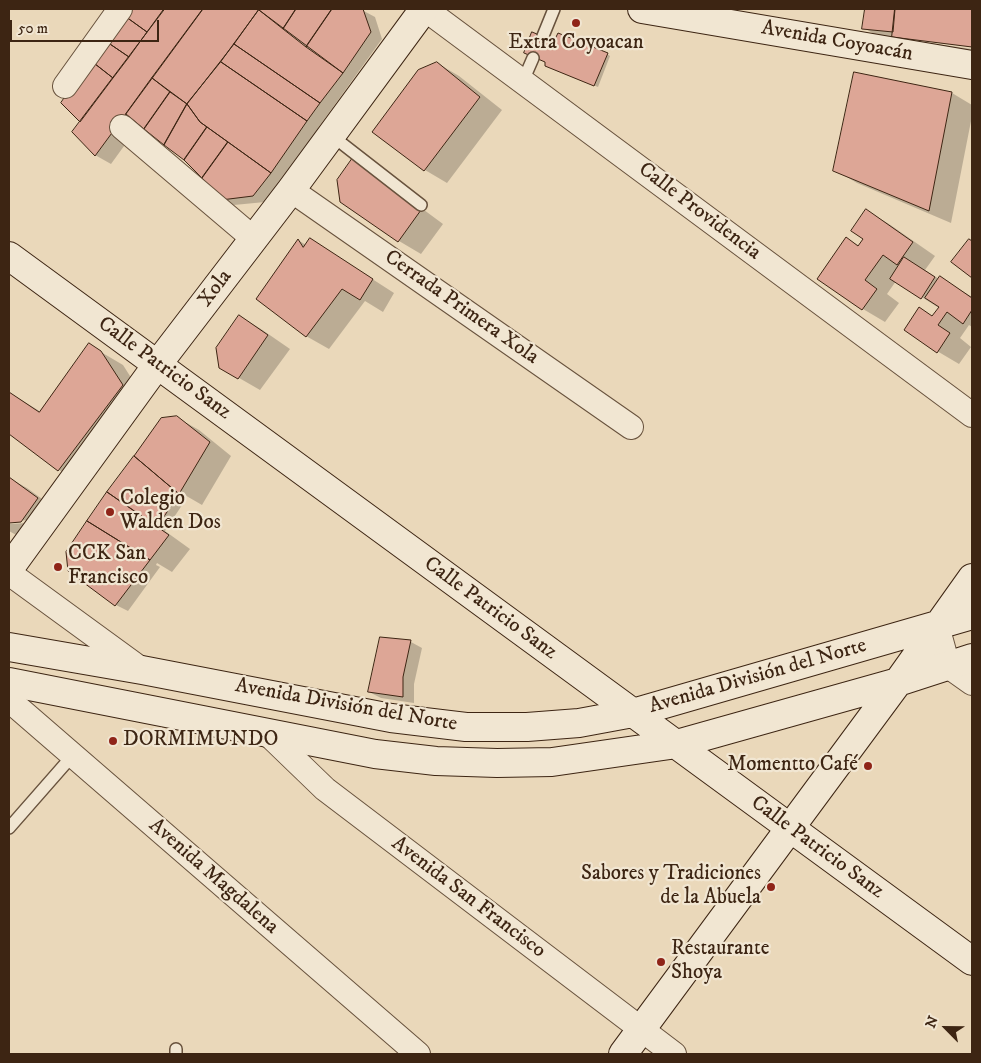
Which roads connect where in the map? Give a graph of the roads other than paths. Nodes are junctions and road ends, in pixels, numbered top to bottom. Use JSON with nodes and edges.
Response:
{"nodes":[{"id":1,"x":120,"y":9,"type":"edge"},
{"id":2,"x":424,"y":9,"type":"edge"},
{"id":3,"x":554,"y":9,"type":"edge"},
{"id":4,"x":642,"y":9,"type":"edge"},
{"id":5,"x":542,"y":36,"type":"dead end"},
{"id":6,"x":533,"y":58,"type":"dead end"},
{"id":7,"x":972,"y":65,"type":"edge"},
{"id":8,"x":524,"y":81,"type":"junction"},
{"id":9,"x":65,"y":86,"type":"dead end"},
{"id":10,"x":122,"y":127,"type":"dead end"},
{"id":11,"x":331,"y":135,"type":"junction"},
{"id":12,"x":291,"y":190,"type":"junction"},
{"id":13,"x":421,"y":205,"type":"dead end"},
{"id":14,"x":254,"y":238,"type":"junction"},
{"id":15,"x":9,"y":256,"type":"edge"},
{"id":16,"x":157,"y":365,"type":"junction"},
{"id":17,"x":972,"y":415,"type":"edge"},
{"id":18,"x":631,"y":427,"type":"dead end"},
{"id":19,"x":9,"y":571,"type":"edge"},
{"id":20,"x":972,"y":578,"type":"edge"},
{"id":21,"x":972,"y":615,"type":"edge"},
{"id":22,"x":937,"y":626,"type":"junction"},
{"id":23,"x":9,"y":647,"type":"edge"},
{"id":24,"x":960,"y":662,"type":"edge"},
{"id":25,"x":142,"y":670,"type":"junction"},
{"id":26,"x":9,"y":682,"type":"edge"},
{"id":27,"x":898,"y":682,"type":"junction"},
{"id":28,"x":972,"y":683,"type":"edge"},
{"id":29,"x":9,"y":700,"type":"edge"},
{"id":30,"x":633,"y":713,"type":"junction"},
{"id":31,"x":268,"y":734,"type":"junction"},
{"id":32,"x":677,"y":744,"type":"junction"},
{"id":33,"x":73,"y":755,"type":"junction"},
{"id":34,"x":9,"y":828,"type":"edge"},
{"id":35,"x":790,"y":828,"type":"junction"},
{"id":36,"x":972,"y":961,"type":"edge"},
{"id":37,"x":641,"y":1030,"type":"junction"},
{"id":38,"x":418,"y":1054,"type":"edge"},
{"id":39,"x":623,"y":1054,"type":"edge"},
{"id":40,"x":674,"y":1054,"type":"edge"}],
"edges":[{"from":1,"to":9,"type":"street"},
{"from":2,"to":8,"type":"street","name":"Calle Providencia"},
{"from":2,"to":11,"type":"street","name":"Xola"},
{"from":3,"to":5,"type":"lane"},
{"from":4,"to":7,"type":"street","name":"Avenida Coyoacán"},
{"from":6,"to":8,"type":"lane"},
{"from":8,"to":17,"type":"street","name":"Calle Providencia"},
{"from":10,"to":14,"type":"street"},
{"from":11,"to":12,"type":"street","name":"Xola"},
{"from":11,"to":13,"type":"lane"},
{"from":12,"to":14,"type":"street","name":"Xola"},
{"from":12,"to":18,"type":"street","name":"Cerrada Primera Xola"},
{"from":14,"to":16,"type":"street","name":"Xola"},
{"from":15,"to":16,"type":"street","name":"Calle Patricio Sanz"},
{"from":16,"to":19,"type":"street","name":"Xola"},
{"from":16,"to":30,"type":"street","name":"Calle Patricio Sanz"},
{"from":19,"to":25,"type":"street"},
{"from":20,"to":22,"type":"street"},
{"from":21,"to":22,"type":"street","name":"Avenida División del Norte"},
{"from":22,"to":24,"type":"street"},
{"from":22,"to":27,"type":"street"},
{"from":22,"to":30,"type":"street","name":"Avenida División del Norte"},
{"from":23,"to":25,"type":"street","name":"Avenida División del Norte"},
{"from":24,"to":27,"type":"street","name":"Avenida División del Norte"},
{"from":24,"to":28,"type":"street"},
{"from":25,"to":30,"type":"street","name":"Avenida División del Norte"},
{"from":26,"to":31,"type":"street","name":"Avenida División del Norte"},
{"from":27,"to":32,"type":"street","name":"Avenida División del Norte"},
{"from":27,"to":35,"type":"street"},
{"from":29,"to":33,"type":"street","name":"Avenida Magdalena"},
{"from":30,"to":32,"type":"street","name":"Calle Patricio Sanz"},
{"from":31,"to":32,"type":"street","name":"Avenida División del Norte"},
{"from":31,"to":37,"type":"street","name":"Avenida San Francisco"},
{"from":32,"to":35,"type":"street","name":"Calle Patricio Sanz"},
{"from":33,"to":34,"type":"lane"},
{"from":33,"to":38,"type":"street","name":"Avenida Magdalena"},
{"from":35,"to":36,"type":"street","name":"Calle Patricio Sanz"},
{"from":35,"to":37,"type":"street"},
{"from":37,"to":39,"type":"street"},
{"from":37,"to":40,"type":"street","name":"Avenida San Francisco"}]}
